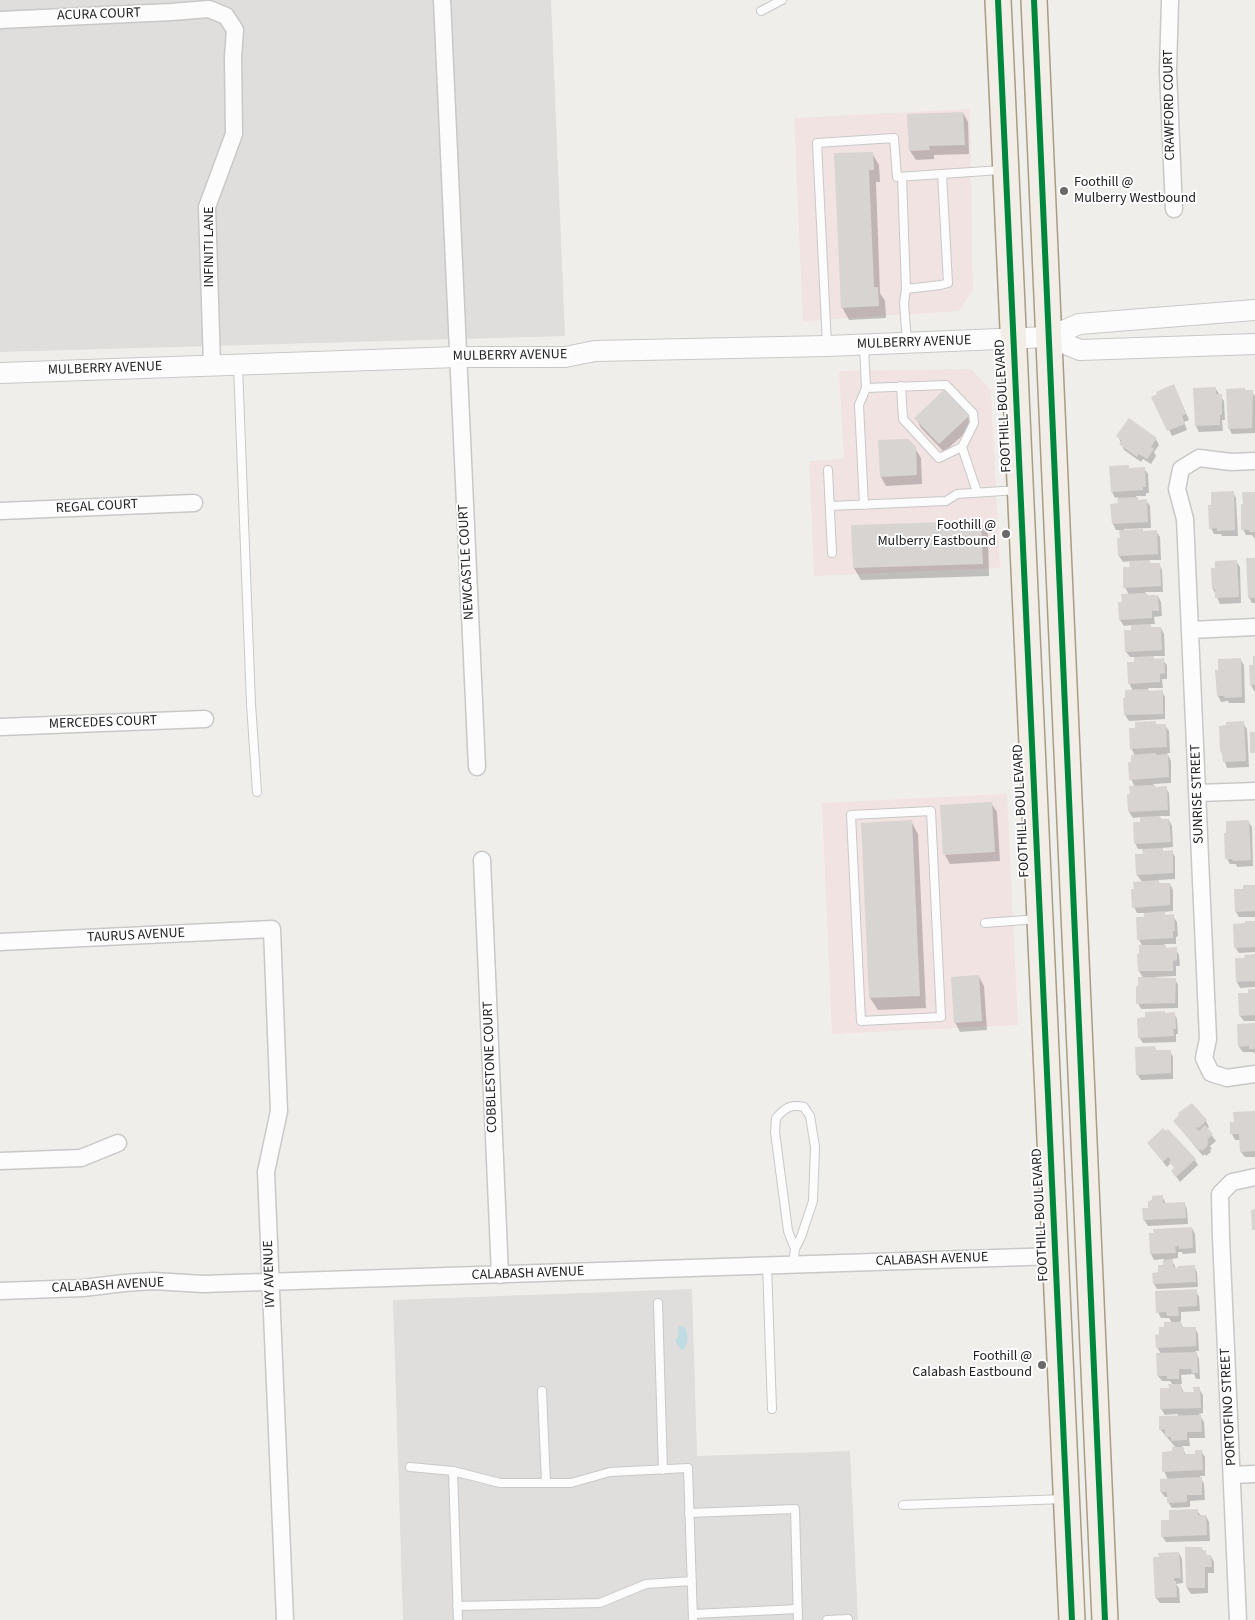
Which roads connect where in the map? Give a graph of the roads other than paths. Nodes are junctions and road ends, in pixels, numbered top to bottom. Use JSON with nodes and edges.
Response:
{"nodes":[{"id":1,"x":442,"y":0,"type":"edge"},
{"id":2,"x":782,"y":0,"type":"edge"},
{"id":3,"x":998,"y":0,"type":"edge"},
{"id":4,"x":1034,"y":0,"type":"edge"},
{"id":5,"x":1170,"y":0,"type":"edge"},
{"id":6,"x":761,"y":11,"type":"dead end"},
{"id":7,"x":226,"y":16,"type":"joint"},
{"id":8,"x":0,"y":20,"type":"edge"},
{"id":9,"x":1006,"y":170,"type":"junction"},
{"id":10,"x":942,"y":174,"type":"junction"},
{"id":11,"x":902,"y":177,"type":"junction"},
{"id":12,"x":1174,"y":209,"type":"dead end"},
{"id":13,"x":906,"y":290,"type":"junction"},
{"id":14,"x":1255,"y":310,"type":"edge"},
{"id":15,"x":1049,"y":337,"type":"junction"},
{"id":16,"x":1013,"y":339,"type":"junction"},
{"id":17,"x":907,"y":343,"type":"junction"},
{"id":18,"x":1255,"y":344,"type":"edge"},
{"id":19,"x":864,"y":345,"type":"junction"},
{"id":20,"x":827,"y":346,"type":"junction"},
{"id":21,"x":457,"y":357,"type":"junction"},
{"id":22,"x":238,"y":364,"type":"junction"},
{"id":23,"x":212,"y":365,"type":"junction"},
{"id":24,"x":0,"y":372,"type":"edge"},
{"id":25,"x":901,"y":386,"type":"junction"},
{"id":26,"x":866,"y":388,"type":"junction"},
{"id":27,"x":962,"y":447,"type":"junction"},
{"id":28,"x":1255,"y":461,"type":"edge"},
{"id":29,"x":828,"y":470,"type":"dead end"},
{"id":30,"x":1020,"y":490,"type":"junction"},
{"id":31,"x":978,"y":492,"type":"junction"},
{"id":32,"x":194,"y":503,"type":"dead end"},
{"id":33,"x":864,"y":505,"type":"junction"},
{"id":34,"x":830,"y":506,"type":"junction"},
{"id":35,"x":0,"y":511,"type":"edge"},
{"id":36,"x":832,"y":552,"type":"dead end"},
{"id":37,"x":1255,"y":627,"type":"edge"},
{"id":38,"x":1190,"y":630,"type":"junction"},
{"id":39,"x":205,"y":719,"type":"dead end"},
{"id":40,"x":0,"y":727,"type":"edge"},
{"id":41,"x":477,"y":768,"type":"dead end"},
{"id":42,"x":1255,"y":791,"type":"edge"},
{"id":43,"x":257,"y":792,"type":"dead end"},
{"id":44,"x":1198,"y":793,"type":"junction"},
{"id":45,"x":482,"y":860,"type":"dead end"},
{"id":46,"x":934,"y":878,"type":"joint"},
{"id":47,"x":1040,"y":918,"type":"junction"},
{"id":48,"x":985,"y":922,"type":"dead end"},
{"id":49,"x":272,"y":929,"type":"joint"},
{"id":50,"x":0,"y":942,"type":"edge"},
{"id":51,"x":1255,"y":1074,"type":"edge"},
{"id":52,"x":118,"y":1143,"type":"dead end"},
{"id":53,"x":0,"y":1161,"type":"edge"},
{"id":54,"x":1255,"y":1177,"type":"edge"},
{"id":55,"x":1056,"y":1256,"type":"junction"},
{"id":56,"x":794,"y":1257,"type":"junction"},
{"id":57,"x":767,"y":1265,"type":"junction"},
{"id":58,"x":500,"y":1275,"type":"junction"},
{"id":59,"x":271,"y":1282,"type":"junction"},
{"id":60,"x":0,"y":1292,"type":"edge"},
{"id":61,"x":658,"y":1303,"type":"dead end"},
{"id":62,"x":542,"y":1391,"type":"dead end"},
{"id":63,"x":772,"y":1409,"type":"dead end"},
{"id":64,"x":410,"y":1467,"type":"dead end"},
{"id":65,"x":663,"y":1470,"type":"junction"},
{"id":66,"x":453,"y":1471,"type":"junction"},
{"id":67,"x":1255,"y":1474,"type":"edge"},
{"id":68,"x":1232,"y":1475,"type":"junction"},
{"id":69,"x":546,"y":1483,"type":"junction"},
{"id":70,"x":1066,"y":1499,"type":"junction"},
{"id":71,"x":903,"y":1505,"type":"dead end"},
{"id":72,"x":689,"y":1513,"type":"junction"},
{"id":73,"x":692,"y":1581,"type":"junction"},
{"id":74,"x":458,"y":1606,"type":"junction"},
{"id":75,"x":798,"y":1609,"type":"junction"},
{"id":76,"x":693,"y":1617,"type":"edge"},
{"id":77,"x":848,"y":1619,"type":"dead end"},
{"id":78,"x":285,"y":1620,"type":"edge"},
{"id":79,"x":458,"y":1620,"type":"edge"},
{"id":80,"x":798,"y":1620,"type":"edge"},
{"id":81,"x":827,"y":1620,"type":"edge"},
{"id":82,"x":1072,"y":1620,"type":"edge"},
{"id":83,"x":1105,"y":1620,"type":"edge"},
{"id":84,"x":1238,"y":1620,"type":"edge"}],
"edges":[{"from":1,"to":21,"type":"street","name":"NEWCASTLE COURT"},
{"from":2,"to":6,"type":"lane"},
{"from":3,"to":9,"type":"main road","name":"FOOTHILL BOULEVARD"},
{"from":4,"to":15,"type":"main road"},
{"from":5,"to":12,"type":"street","name":"CRAWFORD COURT"},
{"from":7,"to":8,"type":"street","name":"ACURA COURT"},
{"from":7,"to":23,"type":"street","name":"INFINITI LANE"},
{"from":9,"to":10,"type":"lane"},
{"from":9,"to":16,"type":"main road","name":"FOOTHILL BOULEVARD"},
{"from":10,"to":11,"type":"lane"},
{"from":10,"to":13,"type":"lane"},
{"from":11,"to":13,"type":"lane"},
{"from":11,"to":20,"type":"lane"},
{"from":13,"to":17,"type":"lane"},
{"from":14,"to":15,"type":"street","name":"MULBERRY AVENUE"},
{"from":15,"to":16,"type":"street","name":"MULBERRY AVENUE"},
{"from":15,"to":18,"type":"street","name":"MULBERRY AVENUE"},
{"from":15,"to":83,"type":"main road"},
{"from":16,"to":17,"type":"street","name":"MULBERRY AVENUE"},
{"from":16,"to":30,"type":"main road","name":"FOOTHILL BOULEVARD"},
{"from":17,"to":19,"type":"street","name":"MULBERRY AVENUE"},
{"from":19,"to":20,"type":"street","name":"MULBERRY AVENUE"},
{"from":19,"to":26,"type":"lane"},
{"from":20,"to":21,"type":"street","name":"MULBERRY AVENUE"},
{"from":21,"to":22,"type":"street","name":"MULBERRY AVENUE"},
{"from":21,"to":41,"type":"street","name":"NEWCASTLE COURT"},
{"from":22,"to":23,"type":"street","name":"MULBERRY AVENUE"},
{"from":22,"to":43,"type":"lane"},
{"from":23,"to":24,"type":"street","name":"MULBERRY AVENUE"},
{"from":25,"to":26,"type":"lane"},
{"from":25,"to":27,"type":"lane"},
{"from":25,"to":27,"type":"lane"},
{"from":26,"to":33,"type":"lane"},
{"from":27,"to":31,"type":"lane"},
{"from":28,"to":38,"type":"street","name":"SUNRISE STREET"},
{"from":29,"to":34,"type":"lane"},
{"from":30,"to":31,"type":"lane"},
{"from":30,"to":47,"type":"main road","name":"FOOTHILL BOULEVARD"},
{"from":31,"to":33,"type":"lane"},
{"from":32,"to":35,"type":"street","name":"REGAL COURT"},
{"from":33,"to":34,"type":"lane"},
{"from":34,"to":36,"type":"lane"},
{"from":37,"to":38,"type":"street"},
{"from":38,"to":44,"type":"street","name":"SUNRISE STREET"},
{"from":39,"to":40,"type":"street","name":"MERCEDES COURT"},
{"from":42,"to":44,"type":"street"},
{"from":44,"to":51,"type":"street","name":"SUNRISE STREET"},
{"from":45,"to":58,"type":"street","name":"COBBLESTONE COURT"},
{"from":46,"to":46,"type":"lane"},
{"from":47,"to":48,"type":"lane"},
{"from":47,"to":55,"type":"main road","name":"FOOTHILL BOULEVARD"},
{"from":49,"to":50,"type":"street","name":"TAURUS AVENUE"},
{"from":49,"to":59,"type":"street","name":"IVY AVENUE"},
{"from":52,"to":53,"type":"street"},
{"from":54,"to":68,"type":"street","name":"PORTOFINO STREET"},
{"from":55,"to":56,"type":"street","name":"CALABASH AVENUE"},
{"from":55,"to":70,"type":"main road","name":"FOOTHILL BOULEVARD"},
{"from":56,"to":56,"type":"lane"},
{"from":56,"to":57,"type":"street","name":"CALABASH AVENUE"},
{"from":57,"to":58,"type":"street","name":"CALABASH AVENUE"},
{"from":57,"to":63,"type":"lane"},
{"from":58,"to":59,"type":"street","name":"CALABASH AVENUE"},
{"from":59,"to":60,"type":"street","name":"CALABASH AVENUE"},
{"from":59,"to":78,"type":"street","name":"IVY AVENUE"},
{"from":61,"to":65,"type":"lane"},
{"from":62,"to":69,"type":"lane"},
{"from":64,"to":66,"type":"lane"},
{"from":65,"to":69,"type":"lane"},
{"from":65,"to":72,"type":"lane"},
{"from":66,"to":69,"type":"lane"},
{"from":66,"to":74,"type":"lane"},
{"from":67,"to":68,"type":"street"},
{"from":68,"to":84,"type":"street","name":"PORTOFINO STREET"},
{"from":70,"to":71,"type":"lane"},
{"from":70,"to":82,"type":"main road","name":"FOOTHILL BOULEVARD"},
{"from":72,"to":73,"type":"lane"},
{"from":72,"to":75,"type":"lane"},
{"from":73,"to":74,"type":"lane"},
{"from":73,"to":76,"type":"lane"},
{"from":74,"to":79,"type":"lane"},
{"from":75,"to":76,"type":"lane"},
{"from":75,"to":80,"type":"lane"},
{"from":77,"to":81,"type":"lane"}]}
